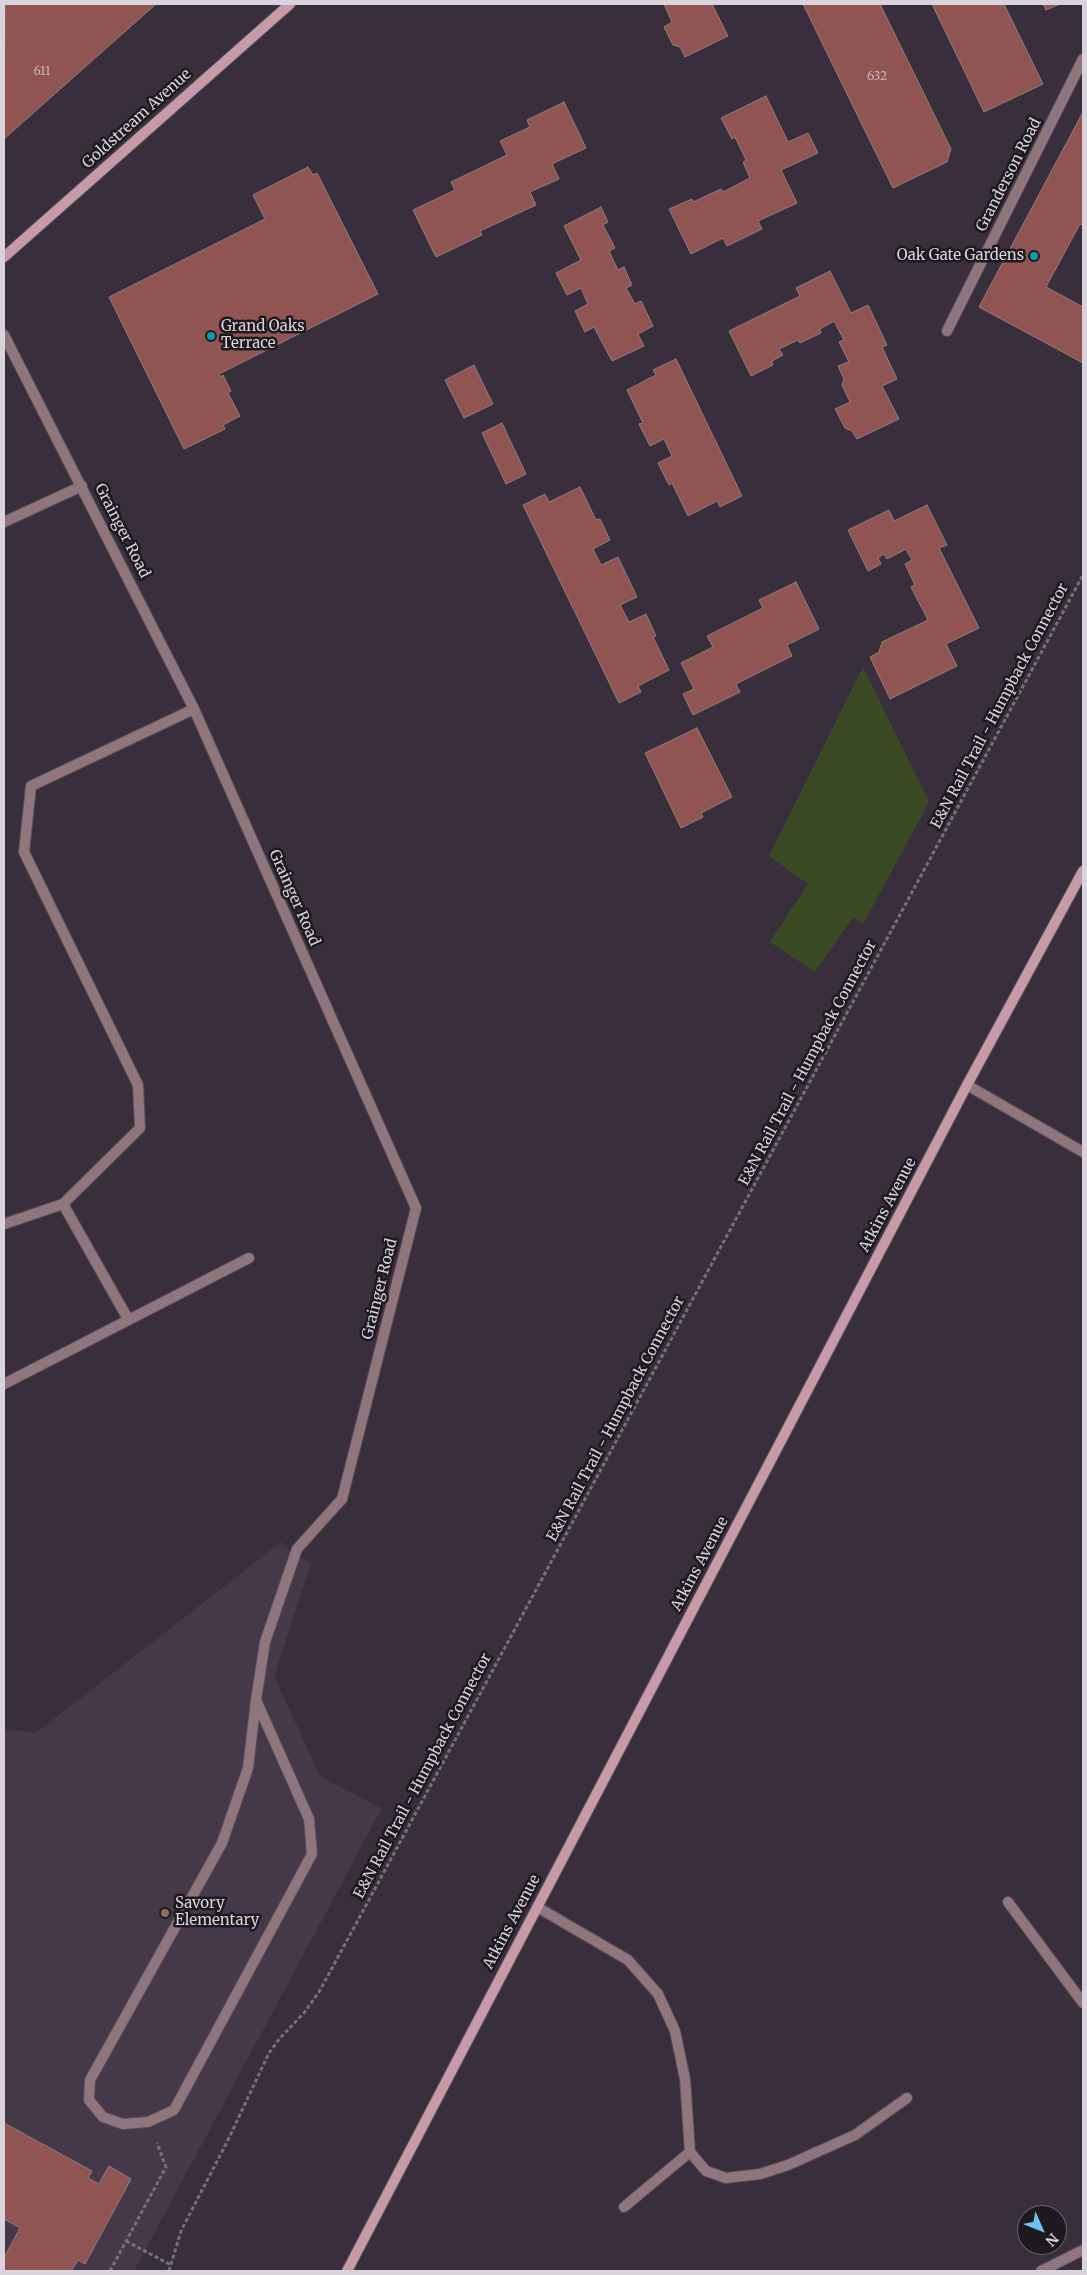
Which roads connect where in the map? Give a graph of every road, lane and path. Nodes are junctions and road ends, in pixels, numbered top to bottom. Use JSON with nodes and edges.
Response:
{"nodes":[{"id":1,"x":290,"y":4,"type":"edge"},
{"id":2,"x":1083,"y":60,"type":"edge"},
{"id":3,"x":4,"y":257,"type":"edge"},
{"id":4,"x":947,"y":331,"type":"dead end"},
{"id":5,"x":4,"y":335,"type":"edge"},
{"id":6,"x":82,"y":486,"type":"junction"},
{"id":7,"x":4,"y":522,"type":"edge"},
{"id":8,"x":1083,"y":575,"type":"edge"},
{"id":9,"x":194,"y":709,"type":"junction"},
{"id":10,"x":1083,"y":872,"type":"edge"},
{"id":11,"x":967,"y":1085,"type":"junction"},
{"id":12,"x":1083,"y":1152,"type":"edge"},
{"id":13,"x":63,"y":1204,"type":"junction"},
{"id":14,"x":4,"y":1224,"type":"edge"},
{"id":15,"x":249,"y":1258,"type":"dead end"},
{"id":16,"x":128,"y":1319,"type":"junction"},
{"id":17,"x":4,"y":1384,"type":"edge"},
{"id":18,"x":256,"y":1700,"type":"junction"},
{"id":19,"x":1008,"y":1902,"type":"dead end"},
{"id":20,"x":537,"y":1907,"type":"junction"},
{"id":21,"x":1083,"y":2003,"type":"edge"},
{"id":22,"x":907,"y":2098,"type":"dead end"},
{"id":23,"x":148,"y":2122,"type":"junction"},
{"id":24,"x":690,"y":2152,"type":"junction"},
{"id":25,"x":624,"y":2207,"type":"dead end"},
{"id":26,"x":126,"y":2241,"type":"junction"},
{"id":27,"x":1083,"y":2250,"type":"edge"},
{"id":28,"x":171,"y":2265,"type":"junction"},
{"id":29,"x":110,"y":2271,"type":"edge"},
{"id":30,"x":169,"y":2271,"type":"edge"},
{"id":31,"x":347,"y":2271,"type":"edge"},
{"id":32,"x":1041,"y":2271,"type":"edge"}],
"edges":[{"from":1,"to":3,"type":"street","name":"Goldstream Avenue"},
{"from":2,"to":4,"type":"street","name":"Granderson Road"},
{"from":5,"to":6,"type":"street","name":"Grainger Road"},
{"from":6,"to":7,"type":"street"},
{"from":6,"to":9,"type":"street","name":"Grainger Road"},
{"from":8,"to":28,"type":"path","name":"E&N Rail Trail - Humpback Connector"},
{"from":9,"to":13,"type":"street"},
{"from":9,"to":18,"type":"street","name":"Grainger Road"},
{"from":10,"to":11,"type":"street","name":"Atkins Avenue"},
{"from":11,"to":12,"type":"street"},
{"from":11,"to":20,"type":"street","name":"Atkins Avenue"},
{"from":13,"to":14,"type":"street"},
{"from":13,"to":16,"type":"street"},
{"from":15,"to":16,"type":"street"},
{"from":16,"to":17,"type":"street"},
{"from":18,"to":23,"type":"street"},
{"from":18,"to":23,"type":"street"},
{"from":19,"to":21,"type":"street"},
{"from":20,"to":24,"type":"street"},
{"from":20,"to":31,"type":"street","name":"Atkins Avenue"},
{"from":22,"to":24,"type":"street"},
{"from":23,"to":26,"type":"path"},
{"from":24,"to":25,"type":"street"},
{"from":26,"to":28,"type":"path"},
{"from":26,"to":29,"type":"path"},
{"from":27,"to":32,"type":"street"},
{"from":28,"to":30,"type":"path","name":"E&N Rail Trail - Humpback Connector"}]}
